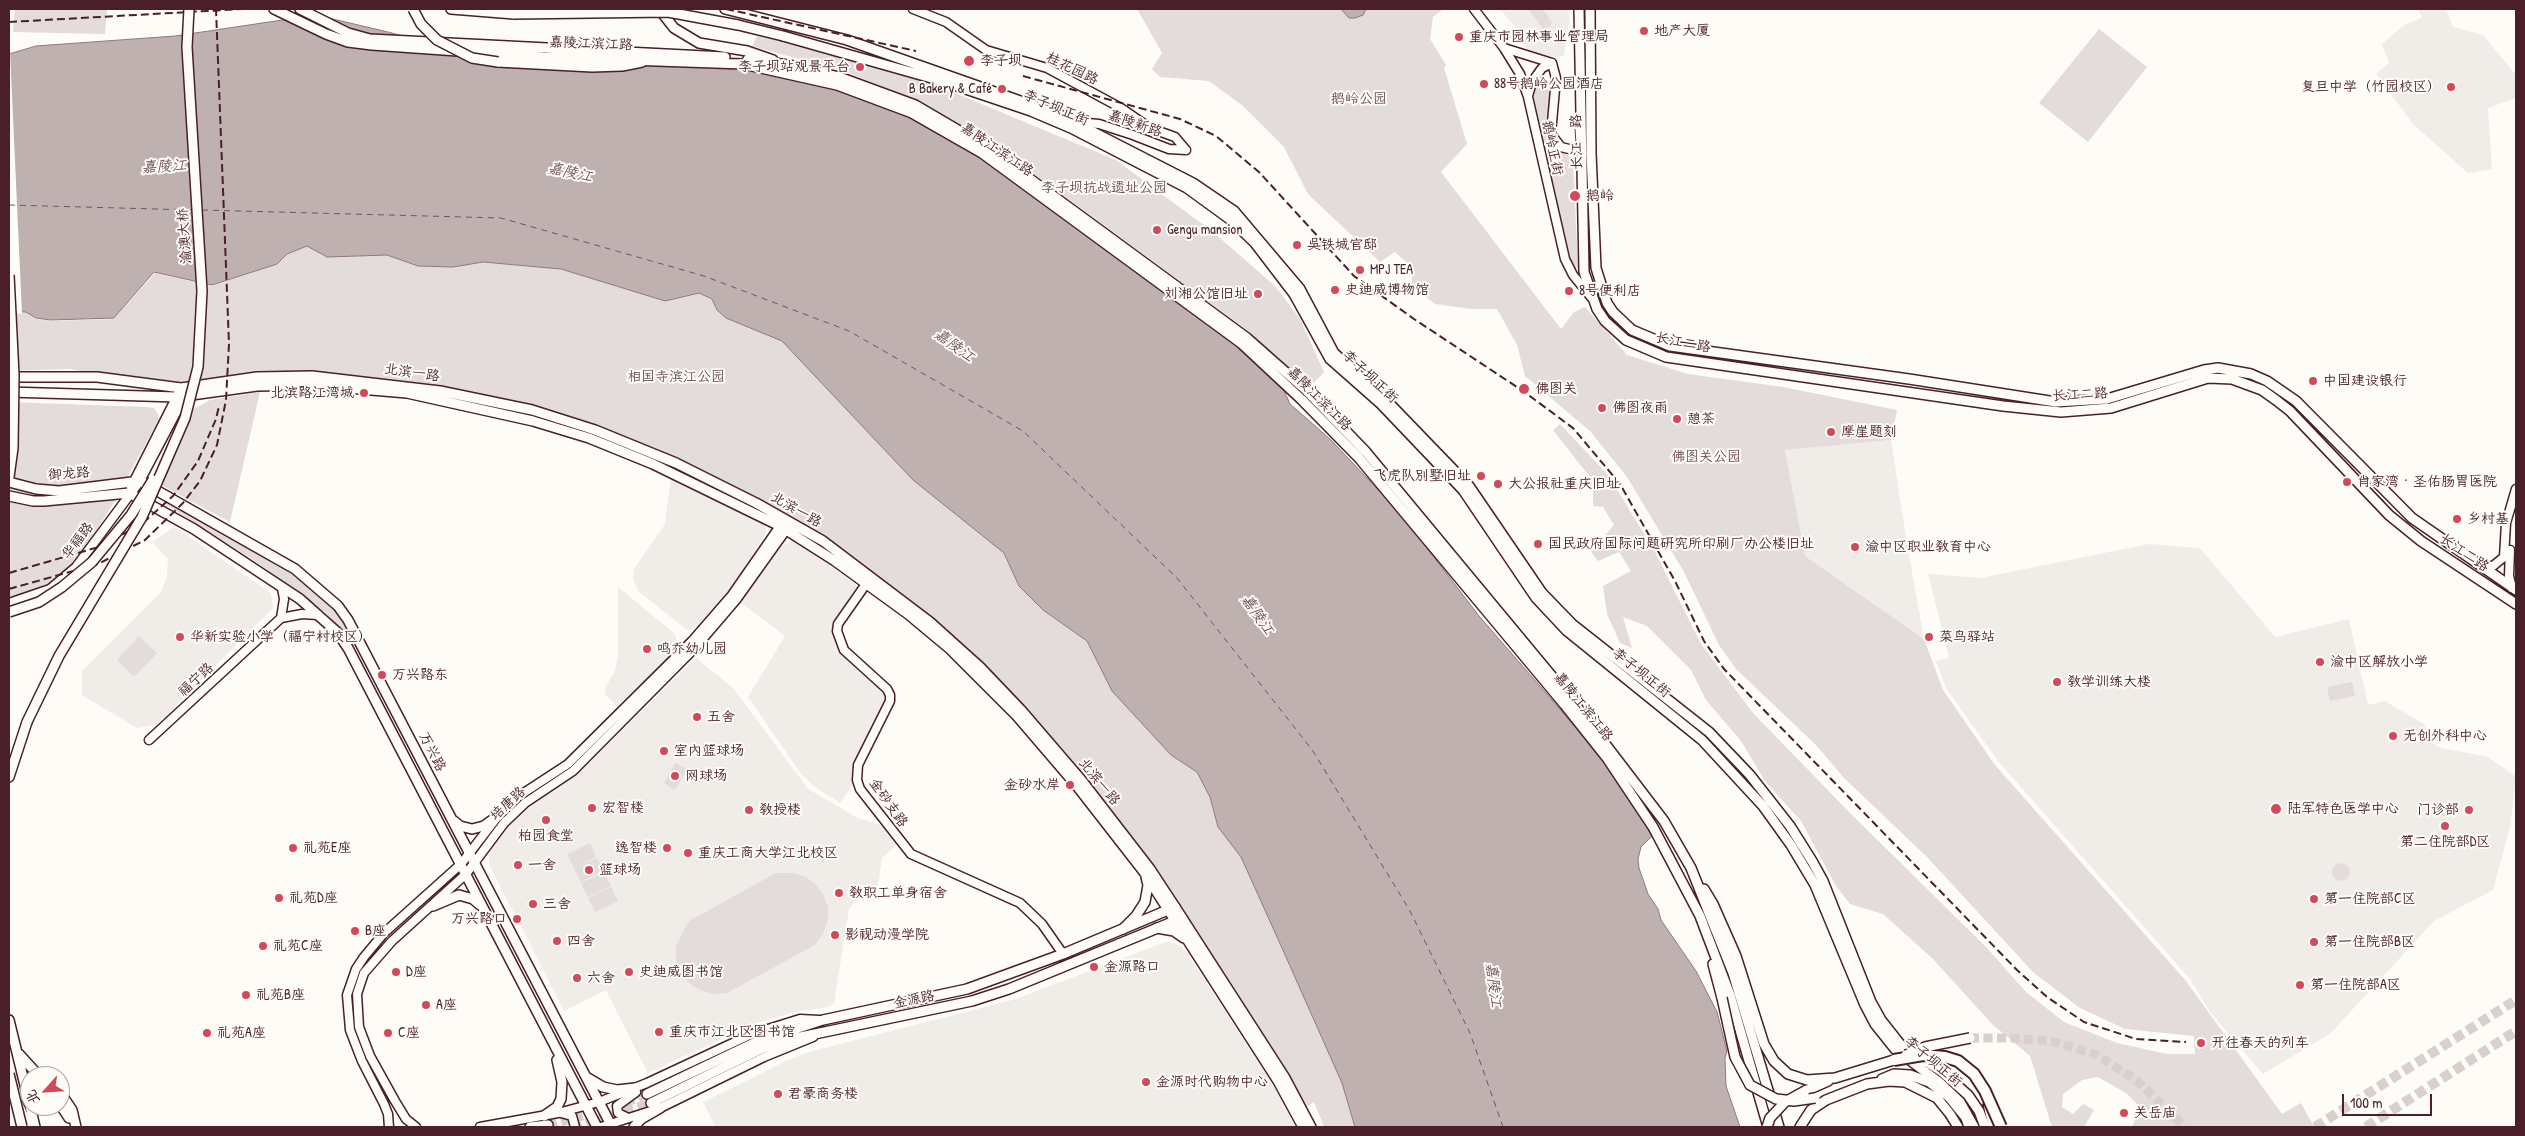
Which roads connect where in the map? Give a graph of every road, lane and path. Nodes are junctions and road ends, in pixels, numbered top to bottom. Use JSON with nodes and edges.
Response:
{"nodes":[{"id":1,"x":189,"y":9,"type":"edge"},
{"id":2,"x":274,"y":9,"type":"edge"},
{"id":3,"x":300,"y":9,"type":"edge"},
{"id":4,"x":413,"y":9,"type":"edge"},
{"id":5,"x":451,"y":9,"type":"edge"},
{"id":6,"x":659,"y":9,"type":"edge"},
{"id":7,"x":724,"y":9,"type":"edge"},
{"id":8,"x":913,"y":9,"type":"edge"},
{"id":9,"x":1474,"y":9,"type":"edge"},
{"id":10,"x":1579,"y":9,"type":"edge"},
{"id":11,"x":1590,"y":9,"type":"edge"},
{"id":12,"x":1504,"y":48,"type":"junction"},
{"id":13,"x":654,"y":60,"type":"junction"},
{"id":14,"x":1552,"y":63,"type":"junction"},
{"id":15,"x":794,"y":66,"type":"junction"},
{"id":16,"x":1528,"y":96,"type":"junction"},
{"id":17,"x":1076,"y":122,"type":"junction"},
{"id":18,"x":1186,"y":150,"type":"joint"},
{"id":19,"x":1581,"y":152,"type":"junction"},
{"id":20,"x":9,"y":275,"type":"edge"},
{"id":21,"x":1592,"y":297,"type":"junction"},
{"id":22,"x":1607,"y":303,"type":"joint"},
{"id":23,"x":9,"y":377,"type":"edge"},
{"id":24,"x":97,"y":377,"type":"junction"},
{"id":25,"x":9,"y":392,"type":"edge"},
{"id":26,"x":183,"y":392,"type":"junction"},
{"id":27,"x":95,"y":394,"type":"junction"},
{"id":28,"x":168,"y":457,"type":"junction"},
{"id":29,"x":9,"y":477,"type":"edge"},
{"id":30,"x":1456,"y":478,"type":"junction"},
{"id":31,"x":9,"y":482,"type":"edge"},
{"id":32,"x":136,"y":482,"type":"junction"},
{"id":33,"x":2516,"y":489,"type":"edge"},
{"id":34,"x":130,"y":493,"type":"junction"},
{"id":35,"x":9,"y":496,"type":"edge"},
{"id":36,"x":2511,"y":506,"type":"junction"},
{"id":37,"x":783,"y":528,"type":"junction"},
{"id":38,"x":2480,"y":566,"type":"junction"},
{"id":39,"x":866,"y":584,"type":"junction"},
{"id":40,"x":282,"y":588,"type":"junction"},
{"id":41,"x":2514,"y":589,"type":"edge"},
{"id":42,"x":1539,"y":596,"type":"junction"},
{"id":43,"x":9,"y":603,"type":"edge"},
{"id":44,"x":2515,"y":604,"type":"edge"},
{"id":45,"x":9,"y":612,"type":"edge"},
{"id":46,"x":322,"y":617,"type":"junction"},
{"id":47,"x":282,"y":618,"type":"junction"},
{"id":48,"x":149,"y":740,"type":"dead end"},
{"id":49,"x":1611,"y":756,"type":"junction"},
{"id":50,"x":9,"y":777,"type":"edge"},
{"id":51,"x":445,"y":808,"type":"junction"},
{"id":52,"x":498,"y":816,"type":"junction"},
{"id":53,"x":468,"y":853,"type":"junction"},
{"id":54,"x":461,"y":864,"type":"junction"},
{"id":55,"x":474,"y":864,"type":"junction"},
{"id":56,"x":1691,"y":868,"type":"junction"},
{"id":57,"x":1144,"y":872,"type":"junction"},
{"id":58,"x":466,"y":874,"type":"junction"},
{"id":59,"x":432,"y":906,"type":"junction"},
{"id":60,"x":1172,"y":908,"type":"junction"},
{"id":61,"x":485,"y":910,"type":"junction"},
{"id":62,"x":1700,"y":916,"type":"junction"},
{"id":63,"x":1179,"y":919,"type":"junction"},
{"id":64,"x":1157,"y":928,"type":"junction"},
{"id":65,"x":1123,"y":929,"type":"junction"},
{"id":66,"x":1126,"y":941,"type":"junction"},
{"id":67,"x":1189,"y":941,"type":"junction"},
{"id":68,"x":1063,"y":954,"type":"junction"},
{"id":69,"x":9,"y":1020,"type":"edge"},
{"id":70,"x":823,"y":1020,"type":"junction"},
{"id":71,"x":826,"y":1031,"type":"junction"},
{"id":72,"x":1970,"y":1038,"type":"tunnel mouth"},
{"id":73,"x":14,"y":1045,"type":"junction"},
{"id":74,"x":555,"y":1050,"type":"junction"},
{"id":75,"x":574,"y":1057,"type":"junction"},
{"id":76,"x":1894,"y":1060,"type":"junction"},
{"id":77,"x":563,"y":1064,"type":"junction"},
{"id":78,"x":27,"y":1066,"type":"edge"},
{"id":79,"x":20,"y":1068,"type":"edge"},
{"id":80,"x":9,"y":1074,"type":"edge"},
{"id":81,"x":584,"y":1076,"type":"junction"},
{"id":82,"x":1835,"y":1078,"type":"junction"},
{"id":83,"x":647,"y":1083,"type":"junction"},
{"id":84,"x":1868,"y":1084,"type":"junction"},
{"id":85,"x":635,"y":1088,"type":"junction"},
{"id":86,"x":9,"y":1089,"type":"edge"},
{"id":87,"x":1846,"y":1090,"type":"junction"},
{"id":88,"x":1985,"y":1090,"type":"junction"},
{"id":89,"x":599,"y":1102,"type":"junction"},
{"id":90,"x":585,"y":1106,"type":"junction"},
{"id":91,"x":70,"y":1107,"type":"edge"},
{"id":92,"x":660,"y":1108,"type":"junction"},
{"id":93,"x":558,"y":1113,"type":"junction"},
{"id":94,"x":628,"y":1118,"type":"junction"},
{"id":95,"x":546,"y":1120,"type":"junction"},
{"id":96,"x":406,"y":1123,"type":"edge"},
{"id":97,"x":33,"y":1125,"type":"edge"},
{"id":98,"x":390,"y":1126,"type":"edge"},
{"id":99,"x":612,"y":1126,"type":"edge"},
{"id":100,"x":22,"y":1127,"type":"edge"},
{"id":101,"x":76,"y":1127,"type":"edge"},
{"id":102,"x":416,"y":1127,"type":"edge"},
{"id":103,"x":480,"y":1127,"type":"edge"},
{"id":104,"x":530,"y":1127,"type":"edge"},
{"id":105,"x":575,"y":1127,"type":"edge"},
{"id":106,"x":597,"y":1127,"type":"edge"},
{"id":107,"x":601,"y":1127,"type":"edge"},
{"id":108,"x":634,"y":1127,"type":"edge"},
{"id":109,"x":1303,"y":1127,"type":"edge"},
{"id":110,"x":1311,"y":1127,"type":"edge"},
{"id":111,"x":1768,"y":1127,"type":"edge"},
{"id":112,"x":1779,"y":1127,"type":"edge"},
{"id":113,"x":1800,"y":1127,"type":"edge"},
{"id":114,"x":1958,"y":1127,"type":"edge"},
{"id":115,"x":1969,"y":1127,"type":"edge"},
{"id":116,"x":1974,"y":1127,"type":"edge"},
{"id":117,"x":1985,"y":1127,"type":"edge"},
{"id":118,"x":1994,"y":1127,"type":"edge"},
{"id":119,"x":2001,"y":1127,"type":"edge"}],
"edges":[{"from":1,"to":28,"type":"main road","name":"渝澳大桥","bridge":true},
{"from":2,"to":13,"type":"main road","name":"嘉陵江滨江路","bridge":true},
{"from":3,"to":15,"type":"main road","name":"嘉陵江滨江路","bridge":true},
{"from":4,"to":13,"type":"main road","bridge":true},
{"from":5,"to":30,"type":"main road","name":"李子坝正街","bridge":true},
{"from":6,"to":15,"type":"main road"},
{"from":7,"to":17,"type":"main road","name":"李子坝正街"},
{"from":8,"to":18,"type":"street","name":"桂花园路"},
{"from":9,"to":12,"type":"street","name":"鹅岭正街"},
{"from":10,"to":19,"type":"main road","name":"长江一路"},
{"from":11,"to":22,"type":"main road","name":"长江一路"},
{"from":12,"to":14,"type":"street"},
{"from":12,"to":16,"type":"street","name":"鹅岭正街"},
{"from":13,"to":49,"type":"main road","name":"嘉陵江滨江路"},
{"from":14,"to":16,"type":"street"},
{"from":14,"to":19,"type":"street"},
{"from":15,"to":49,"type":"main road","name":"嘉陵江滨江路"},
{"from":16,"to":21,"type":"street","name":"鹅岭正街"},
{"from":17,"to":18,"type":"street","name":"嘉陵新路"},
{"from":17,"to":30,"type":"main road","name":"李子坝正街"},
{"from":19,"to":21,"type":"main road","name":"长江一路"},
{"from":20,"to":29,"type":"main road","bridge":true},
{"from":21,"to":44,"type":"main road","name":"长江二路"},
{"from":22,"to":38,"type":"main road","name":"长江二路"},
{"from":23,"to":24,"type":"main road","name":"北滨一路"},
{"from":24,"to":26,"type":"main road","name":"北滨一路"},
{"from":24,"to":27,"type":"main road"},
{"from":25,"to":27,"type":"main road","name":"北滨一路"},
{"from":26,"to":27,"type":"main road","name":"北滨一路"},
{"from":26,"to":32,"type":"street","name":"华福路"},
{"from":26,"to":37,"type":"main road","name":"北滨一路"},
{"from":26,"to":60,"type":"main road","name":"北滨一路"},
{"from":28,"to":45,"type":"main road","bridge":true},
{"from":28,"to":50,"type":"main road","bridge":true},
{"from":30,"to":42,"type":"main road","name":"李子坝正街"},
{"from":31,"to":32,"type":"main road","name":"御龙路"},
{"from":32,"to":34,"type":"street","name":"华福路"},
{"from":32,"to":51,"type":"main road","name":"万兴路"},
{"from":33,"to":36,"type":"street"},
{"from":34,"to":35,"type":"main road","name":"御龙路"},
{"from":34,"to":40,"type":"main road","name":"万兴路"},
{"from":34,"to":43,"type":"street","name":"华福路"},
{"from":36,"to":38,"type":"street"},
{"from":36,"to":41,"type":"street"},
{"from":37,"to":39,"type":"main road","name":"北滨一路"},
{"from":37,"to":52,"type":"street","name":"培唐路"},
{"from":37,"to":55,"type":"street","name":"培唐路"},
{"from":38,"to":41,"type":"main road","name":"长江二路"},
{"from":39,"to":57,"type":"main road","name":"北滨一路"},
{"from":39,"to":68,"type":"street","name":"金砂支路"},
{"from":40,"to":46,"type":"main road","name":"万兴路"},
{"from":40,"to":47,"type":"street"},
{"from":42,"to":116,"type":"main road","name":"李子坝正街"},
{"from":42,"to":117,"type":"main road","name":"李子坝正街"},
{"from":46,"to":47,"type":"street"},
{"from":46,"to":54,"type":"main road","name":"万兴路"},
{"from":47,"to":48,"type":"street","name":"福宁路"},
{"from":49,"to":56,"type":"main road"},
{"from":49,"to":62,"type":"main road"},
{"from":51,"to":52,"type":"main road"},
{"from":51,"to":53,"type":"main road","name":"万兴路"},
{"from":52,"to":53,"type":"street","name":"培唐路"},
{"from":53,"to":54,"type":"street","name":"培唐路"},
{"from":53,"to":55,"type":"main road","name":"万兴路"},
{"from":54,"to":58,"type":"main road","name":"万兴路"},
{"from":54,"to":98,"type":"street","name":"培唐路"},
{"from":55,"to":58,"type":"street","name":"培唐路"},
{"from":55,"to":75,"type":"main road","name":"万兴路"},
{"from":56,"to":82,"type":"main road"},
{"from":56,"to":112,"type":"main road","bridge":true},
{"from":57,"to":60,"type":"main road","name":"北滨一路"},
{"from":57,"to":65,"type":"main road"},
{"from":58,"to":59,"type":"street","name":"培唐路"},
{"from":58,"to":61,"type":"main road","name":"万兴路"},
{"from":59,"to":61,"type":"main road"},
{"from":59,"to":96,"type":"street","name":"培唐路"},
{"from":60,"to":63,"type":"main road","name":"北滨一路"},
{"from":60,"to":65,"type":"main road","name":"金源路"},
{"from":61,"to":74,"type":"main road","name":"万兴路"},
{"from":62,"to":87,"type":"main road","bridge":true},
{"from":62,"to":111,"type":"main road","bridge":true},
{"from":63,"to":64,"type":"main road","name":"金源路"},
{"from":63,"to":67,"type":"main road","name":"北滨一路"},
{"from":63,"to":110,"type":"main road","name":"北滨一路"},
{"from":64,"to":66,"type":"main road","name":"金源路"},
{"from":64,"to":67,"type":"main road"},
{"from":65,"to":66,"type":"main road"},
{"from":65,"to":68,"type":"main road","name":"金源路"},
{"from":66,"to":71,"type":"main road","name":"金源路"},
{"from":67,"to":109,"type":"main road","name":"北滨一路"},
{"from":68,"to":70,"type":"main road","name":"金源路"},
{"from":69,"to":73,"type":"main road"},
{"from":70,"to":71,"type":"main road","name":"金源路"},
{"from":70,"to":83,"type":"street"},
{"from":71,"to":92,"type":"street"},
{"from":72,"to":76,"type":"main road","bridge":true},
{"from":73,"to":78,"type":"main road"},
{"from":73,"to":79,"type":"main road"},
{"from":74,"to":77,"type":"main road","name":"万兴路"},
{"from":74,"to":95,"type":"main road"},
{"from":75,"to":77,"type":"main road"},
{"from":75,"to":81,"type":"main road","name":"万兴路"},
{"from":76,"to":82,"type":"main road"},
{"from":76,"to":88,"type":"highway","bridge":true},
{"from":77,"to":90,"type":"main road","name":"万兴路"},
{"from":80,"to":100,"type":"main road","bridge":true},
{"from":81,"to":85,"type":"main road"},
{"from":81,"to":89,"type":"main road","name":"万兴路"},
{"from":82,"to":111,"type":"main road","bridge":true},
{"from":83,"to":85,"type":"street"},
{"from":83,"to":94,"type":"street"},
{"from":84,"to":87,"type":"main road"},
{"from":84,"to":114,"type":"main road"},
{"from":84,"to":115,"type":"main road"},
{"from":85,"to":89,"type":"street"},
{"from":86,"to":97,"type":"street"},
{"from":87,"to":113,"type":"main road"},
{"from":88,"to":118,"type":"highway","bridge":true},
{"from":88,"to":119,"type":"highway","bridge":true},
{"from":89,"to":90,"type":"street"},
{"from":89,"to":99,"type":"main road","name":"万兴路"},
{"from":90,"to":93,"type":"street"},
{"from":90,"to":106,"type":"main road","name":"万兴路"},
{"from":91,"to":101,"type":"main road"},
{"from":92,"to":94,"type":"street"},
{"from":92,"to":108,"type":"main road"},
{"from":93,"to":95,"type":"street"},
{"from":93,"to":105,"type":"street"},
{"from":94,"to":99,"type":"street"},
{"from":95,"to":103,"type":"street"},
{"from":95,"to":104,"type":"main road"},
{"from":96,"to":102,"type":"street","name":"培唐路"},
{"from":99,"to":107,"type":"street"}]}
